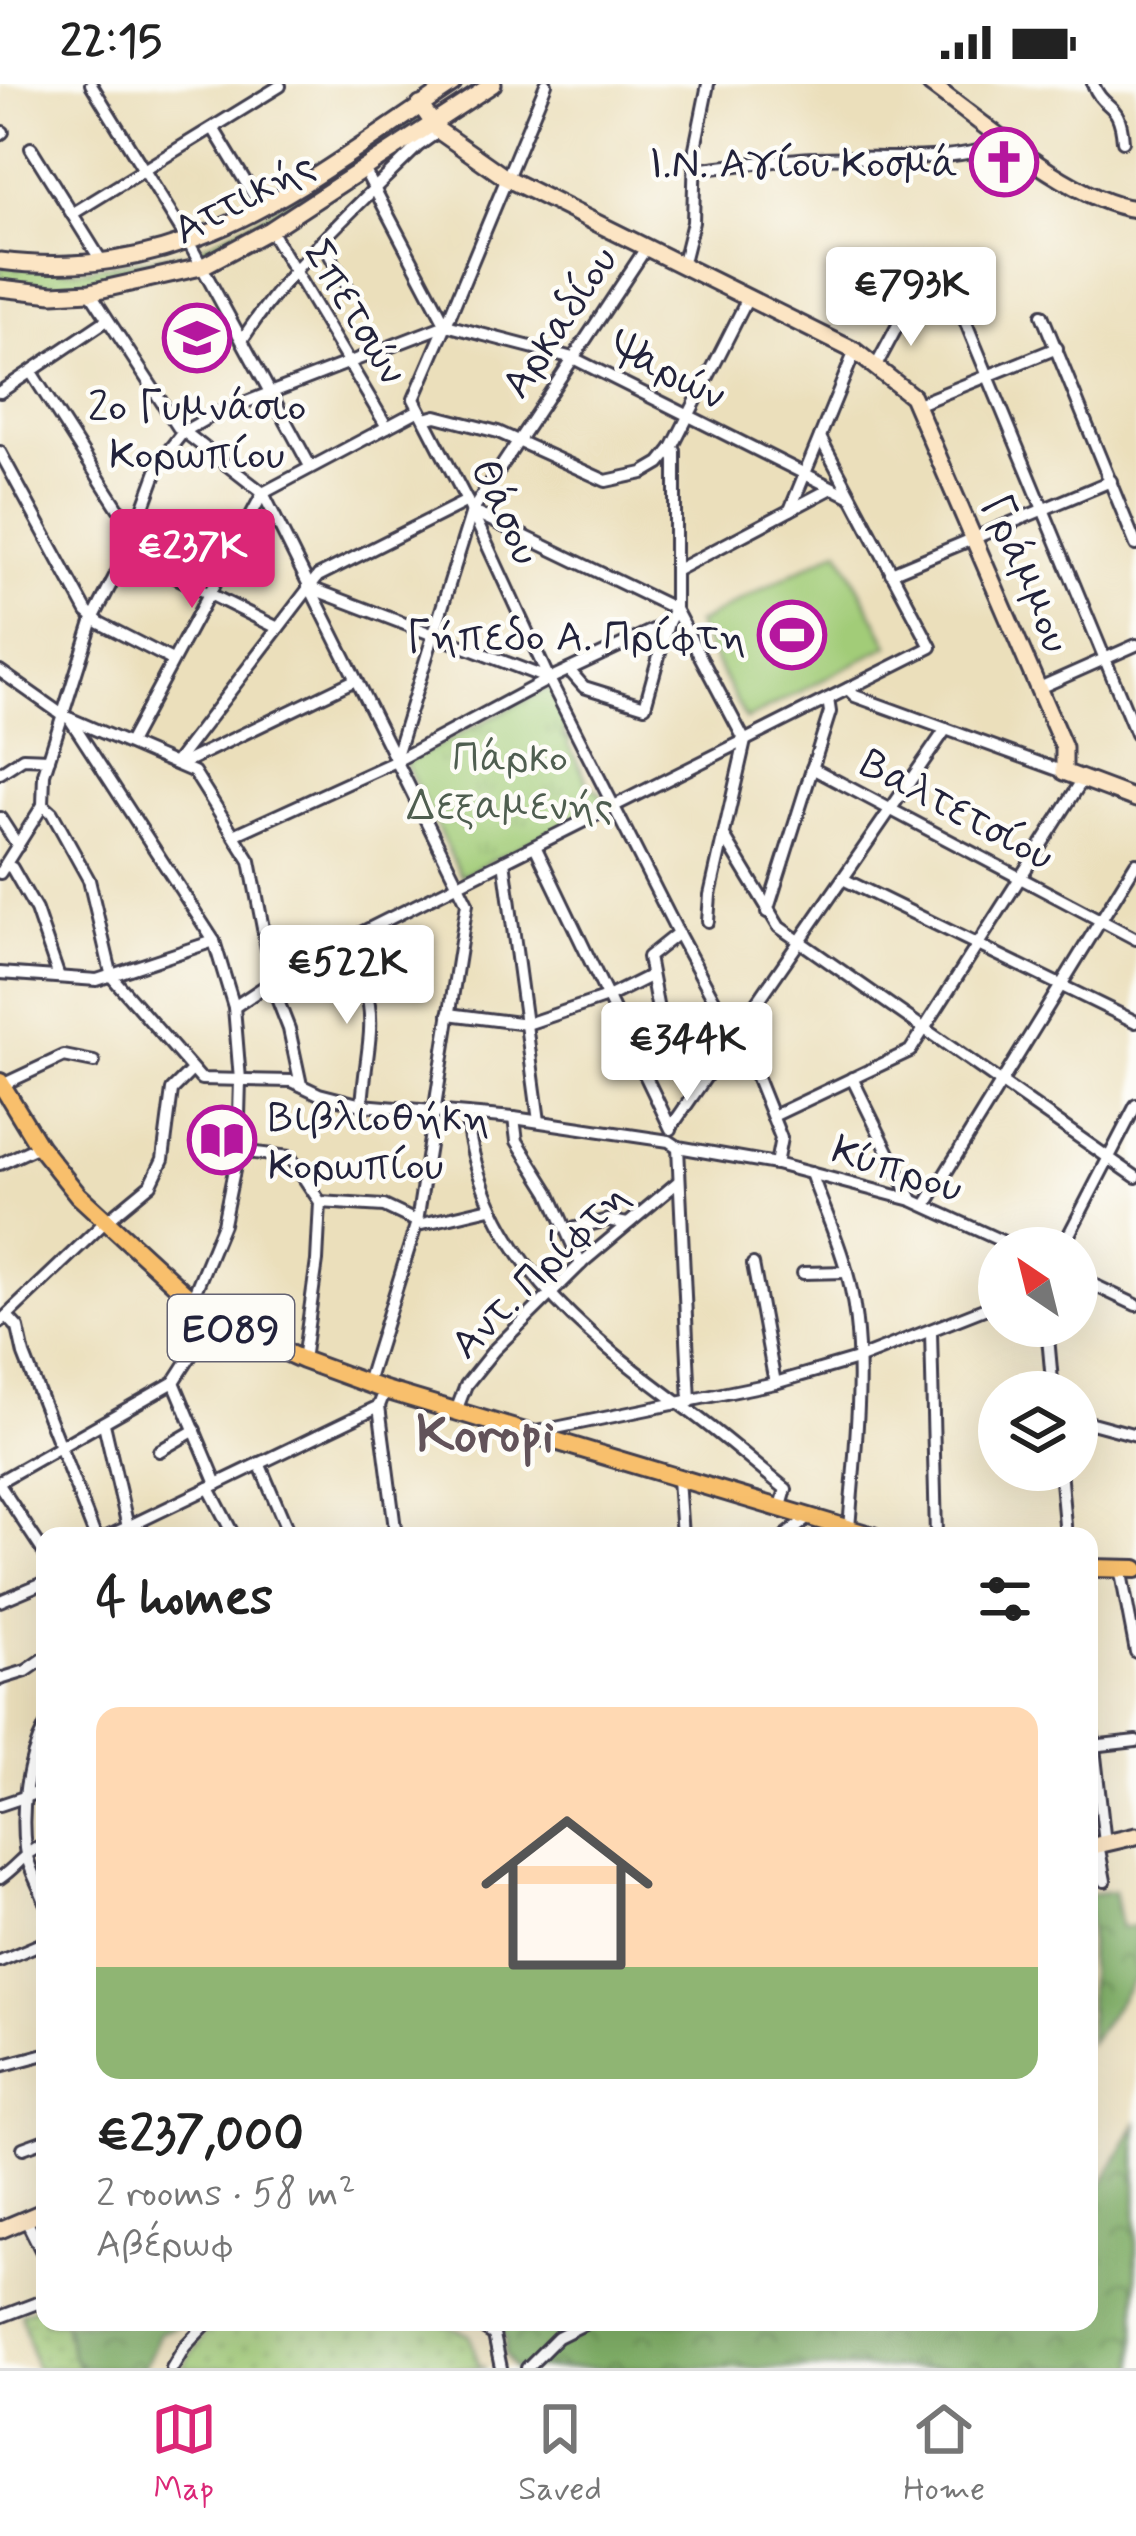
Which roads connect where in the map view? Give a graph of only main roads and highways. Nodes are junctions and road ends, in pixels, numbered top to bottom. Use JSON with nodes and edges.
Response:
{"nodes":[{"id":1,"x":453,"y":84,"type":"edge"},
{"id":2,"x":493,"y":84,"type":"edge"},
{"id":3,"x":930,"y":84,"type":"edge"},
{"id":4,"x":420,"y":106,"type":"junction"},
{"id":5,"x":436,"y":127,"type":"junction"},
{"id":6,"x":1136,"y":209,"type":"edge"},
{"id":7,"x":0,"y":261,"type":"edge"},
{"id":8,"x":0,"y":288,"type":"edge"},
{"id":9,"x":1136,"y":799,"type":"edge"},
{"id":10,"x":1,"y":1083,"type":"edge"},
{"id":11,"x":823,"y":1527,"type":"edge"},
{"id":12,"x":1098,"y":1568,"type":"edge"},
{"id":13,"x":1128,"y":1569,"type":"edge"},
{"id":14,"x":1136,"y":1836,"type":"edge"},
{"id":15,"x":1098,"y":1845,"type":"edge"},
{"id":16,"x":36,"y":2215,"type":"edge"},
{"id":17,"x":0,"y":2230,"type":"edge"}],
"edges":[{"from":1,"to":4,"type":"main road","name":"Αττικής"},
{"from":2,"to":5,"type":"main road","name":"Αττικής"},
{"from":3,"to":6,"type":"main road"},
{"from":4,"to":5,"type":"main road"},
{"from":4,"to":7,"type":"main road","name":"Αττικής"},
{"from":5,"to":8,"type":"main road","name":"Αττικής"},
{"from":5,"to":9,"type":"main road","name":"Γράμμου"},
{"from":10,"to":11,"type":"main road","number":"ΕΟ89"},
{"from":12,"to":13,"type":"main road"},
{"from":14,"to":15,"type":"main road"},
{"from":16,"to":17,"type":"main road"}]}
